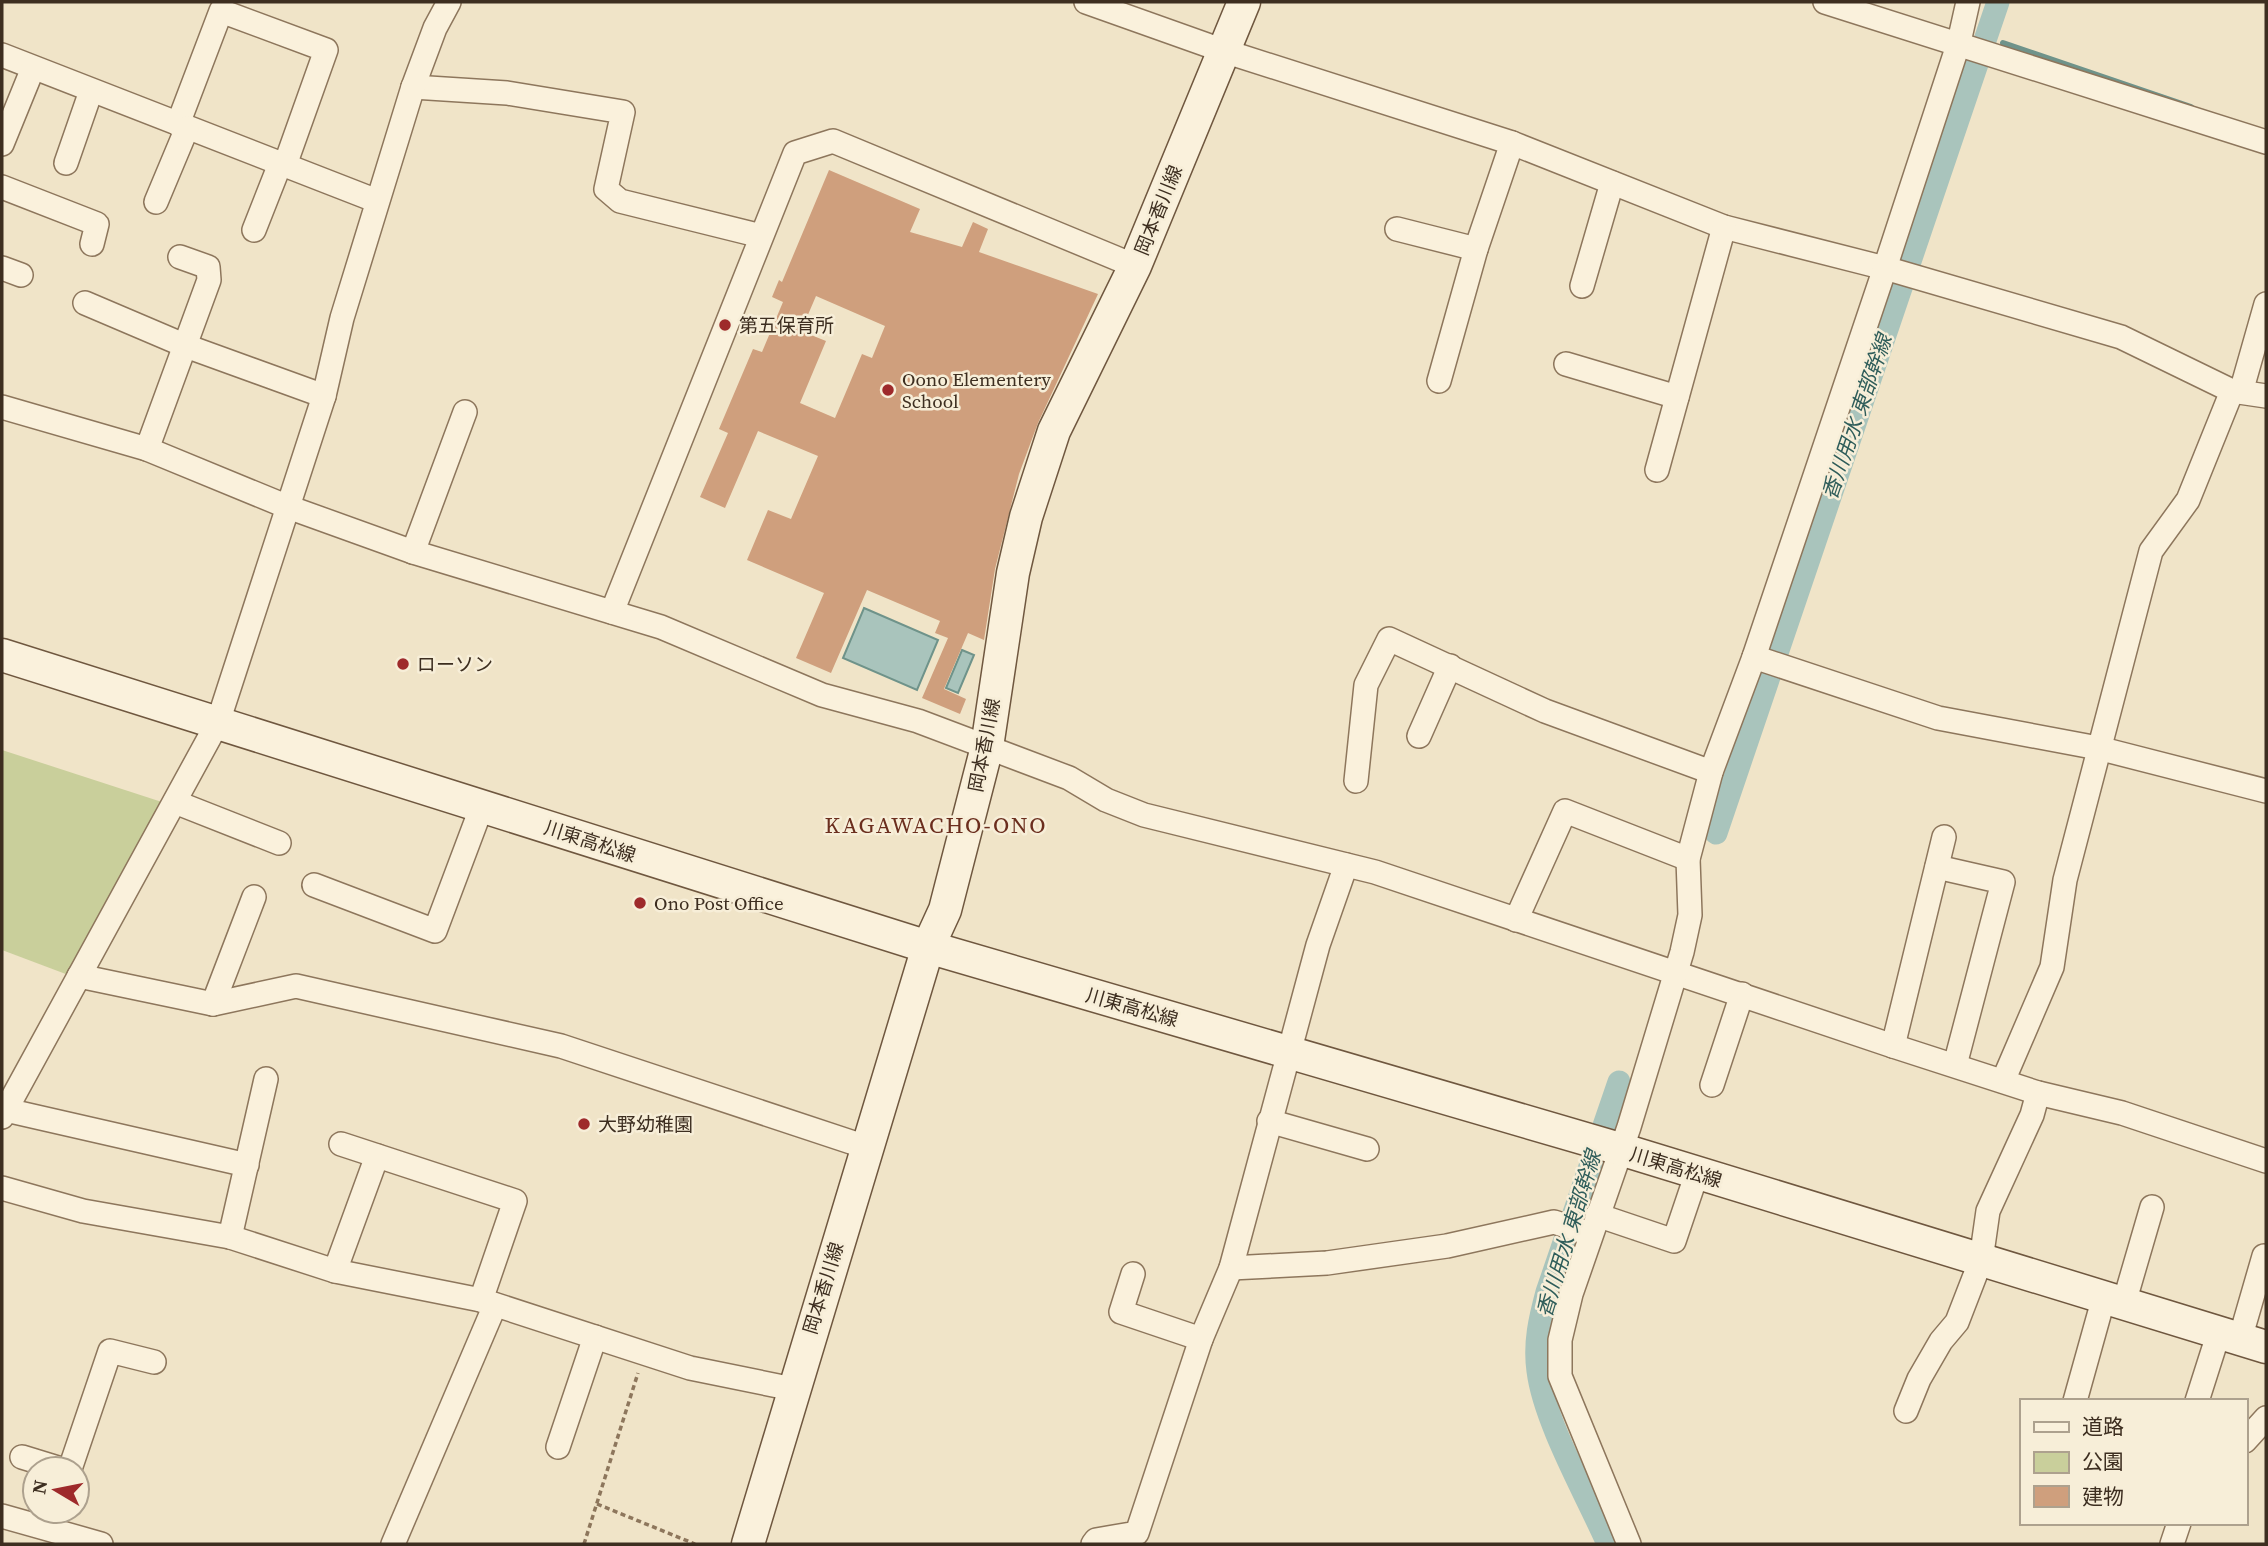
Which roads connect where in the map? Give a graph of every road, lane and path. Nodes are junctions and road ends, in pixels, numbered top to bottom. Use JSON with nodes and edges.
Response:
{"nodes":[{"id":1,"x":449,"y":2,"type":"edge"},
{"id":2,"x":1086,"y":2,"type":"edge"},
{"id":3,"x":1244,"y":2,"type":"edge"},
{"id":4,"x":1825,"y":2,"type":"edge"},
{"id":5,"x":1968,"y":2,"type":"edge"},
{"id":6,"x":1959,"y":42,"type":"junction"},
{"id":7,"x":1224,"y":51,"type":"junction"},
{"id":8,"x":2,"y":55,"type":"edge"},
{"id":9,"x":33,"y":68,"type":"junction"},
{"id":10,"x":412,"y":88,"type":"junction"},
{"id":11,"x":91,"y":91,"type":"junction"},
{"id":12,"x":182,"y":126,"type":"junction"},
{"id":13,"x":2266,"y":142,"type":"edge"},
{"id":14,"x":1512,"y":143,"type":"junction"},
{"id":15,"x":2,"y":144,"type":"edge"},
{"id":16,"x":66,"y":163,"type":"dead end"},
{"id":17,"x":283,"y":165,"type":"junction"},
{"id":18,"x":1612,"y":183,"type":"junction"},
{"id":19,"x":2,"y":187,"type":"edge"},
{"id":20,"x":376,"y":201,"type":"junction"},
{"id":21,"x":156,"y":202,"type":"dead end"},
{"id":22,"x":1724,"y":227,"type":"junction"},
{"id":23,"x":1397,"y":229,"type":"dead end"},
{"id":24,"x":254,"y":230,"type":"dead end"},
{"id":25,"x":761,"y":236,"type":"junction"},
{"id":26,"x":92,"y":244,"type":"dead end"},
{"id":27,"x":1476,"y":249,"type":"junction"},
{"id":28,"x":180,"y":257,"type":"dead end"},
{"id":29,"x":1135,"y":266,"type":"junction"},
{"id":30,"x":1885,"y":268,"type":"junction"},
{"id":31,"x":1582,"y":286,"type":"dead end"},
{"id":32,"x":85,"y":303,"type":"dead end"},
{"id":33,"x":2266,"y":304,"type":"edge"},
{"id":34,"x":186,"y":346,"type":"junction"},
{"id":35,"x":1566,"y":364,"type":"dead end"},
{"id":36,"x":1439,"y":381,"type":"dead end"},
{"id":37,"x":2237,"y":391,"type":"junction"},
{"id":38,"x":324,"y":396,"type":"junction"},
{"id":39,"x":2266,"y":396,"type":"edge"},
{"id":40,"x":1676,"y":397,"type":"junction"},
{"id":41,"x":2,"y":407,"type":"edge"},
{"id":42,"x":465,"y":412,"type":"dead end"},
{"id":43,"x":148,"y":449,"type":"junction"},
{"id":44,"x":1657,"y":470,"type":"dead end"},
{"id":45,"x":288,"y":507,"type":"junction"},
{"id":46,"x":413,"y":552,"type":"junction"},
{"id":47,"x":612,"y":612,"type":"junction"},
{"id":48,"x":2,"y":655,"type":"edge"},
{"id":49,"x":1754,"y":657,"type":"junction"},
{"id":50,"x":1450,"y":666,"type":"junction"},
{"id":51,"x":218,"y":722,"type":"junction"},
{"id":52,"x":1419,"y":736,"type":"dead end"},
{"id":53,"x":987,"y":747,"type":"junction"},
{"id":54,"x":2098,"y":748,"type":"junction"},
{"id":55,"x":1711,"y":772,"type":"junction"},
{"id":56,"x":1356,"y":781,"type":"dead end"},
{"id":57,"x":2266,"y":791,"type":"edge"},
{"id":58,"x":174,"y":802,"type":"junction"},
{"id":59,"x":482,"y":806,"type":"junction"},
{"id":60,"x":1944,"y":837,"type":"dead end"},
{"id":61,"x":279,"y":843,"type":"dead end"},
{"id":62,"x":1688,"y":859,"type":"junction"},
{"id":63,"x":1346,"y":865,"type":"junction"},
{"id":64,"x":1937,"y":867,"type":"junction"},
{"id":65,"x":314,"y":885,"type":"dead end"},
{"id":66,"x":254,"y":897,"type":"dead end"},
{"id":67,"x":1516,"y":920,"type":"junction"},
{"id":68,"x":928,"y":947,"type":"junction"},
{"id":69,"x":1676,"y":975,"type":"junction"},
{"id":70,"x":79,"y":976,"type":"junction"},
{"id":71,"x":1742,"y":994,"type":"junction"},
{"id":72,"x":213,"y":1004,"type":"junction"},
{"id":73,"x":1894,"y":1046,"type":"junction"},
{"id":74,"x":1290,"y":1053,"type":"junction"},
{"id":75,"x":1955,"y":1065,"type":"junction"},
{"id":76,"x":266,"y":1079,"type":"dead end"},
{"id":77,"x":2003,"y":1081,"type":"junction"},
{"id":78,"x":1712,"y":1085,"type":"dead end"},
{"id":79,"x":2038,"y":1093,"type":"junction"},
{"id":80,"x":4,"y":1113,"type":"edge"},
{"id":81,"x":1269,"y":1121,"type":"junction"},
{"id":82,"x":341,"y":1144,"type":"dead end"},
{"id":83,"x":866,"y":1147,"type":"junction"},
{"id":84,"x":1367,"y":1149,"type":"dead end"},
{"id":85,"x":1620,"y":1149,"type":"junction"},
{"id":86,"x":377,"y":1156,"type":"junction"},
{"id":87,"x":2266,"y":1161,"type":"edge"},
{"id":88,"x":247,"y":1165,"type":"junction"},
{"id":89,"x":1697,"y":1173,"type":"junction"},
{"id":90,"x":2,"y":1188,"type":"edge"},
{"id":91,"x":2152,"y":1207,"type":"dead end"},
{"id":92,"x":1592,"y":1228,"type":"junction"},
{"id":93,"x":230,"y":1237,"type":"junction"},
{"id":94,"x":2264,"y":1256,"type":"dead end"},
{"id":95,"x":1981,"y":1260,"type":"junction"},
{"id":96,"x":1231,"y":1268,"type":"junction"},
{"id":97,"x":335,"y":1271,"type":"junction"},
{"id":98,"x":1133,"y":1274,"type":"dead end"},
{"id":99,"x":2114,"y":1300,"type":"junction"},
{"id":100,"x":488,"y":1303,"type":"junction"},
{"id":101,"x":595,"y":1337,"type":"junction"},
{"id":102,"x":1201,"y":1339,"type":"junction"},
{"id":103,"x":2242,"y":1339,"type":"edge"},
{"id":104,"x":645,"y":1353,"type":"junction"},
{"id":105,"x":154,"y":1362,"type":"dead end"},
{"id":106,"x":793,"y":1389,"type":"junction"},
{"id":107,"x":2076,"y":1399,"type":"edge"},
{"id":108,"x":2198,"y":1399,"type":"edge"},
{"id":109,"x":1906,"y":1410,"type":"dead end"},
{"id":110,"x":2266,"y":1418,"type":"edge"},
{"id":111,"x":2247,"y":1439,"type":"edge"},
{"id":112,"x":558,"y":1447,"type":"dead end"},
{"id":113,"x":76,"y":1455,"type":"edge"},
{"id":114,"x":597,"y":1504,"type":"junction"},
{"id":115,"x":2,"y":1517,"type":"edge"},
{"id":116,"x":21,"y":1518,"type":"edge"},
{"id":117,"x":64,"y":1525,"type":"edge"},
{"id":118,"x":2178,"y":1525,"type":"edge"},
{"id":119,"x":1143,"y":1539,"type":"edge"},
{"id":120,"x":101,"y":1544,"type":"edge"},
{"id":121,"x":393,"y":1544,"type":"edge"},
{"id":122,"x":584,"y":1544,"type":"edge"},
{"id":123,"x":695,"y":1544,"type":"edge"},
{"id":124,"x":748,"y":1544,"type":"edge"},
{"id":125,"x":1093,"y":1544,"type":"edge"},
{"id":126,"x":1629,"y":1544,"type":"edge"},
{"id":127,"x":2172,"y":1544,"type":"edge"}],
"edges":[{"from":1,"to":10,"type":"street"},
{"from":2,"to":7,"type":"street"},
{"from":3,"to":7,"type":"main road","name":"岡本香川線"},
{"from":4,"to":6,"type":"street"},
{"from":5,"to":6,"type":"street"},
{"from":6,"to":13,"type":"street"},
{"from":6,"to":30,"type":"street"},
{"from":7,"to":14,"type":"street"},
{"from":7,"to":29,"type":"main road","name":"岡本香川線"},
{"from":8,"to":9,"type":"street"},
{"from":9,"to":11,"type":"street"},
{"from":9,"to":15,"type":"street"},
{"from":10,"to":20,"type":"street"},
{"from":10,"to":25,"type":"street"},
{"from":11,"to":12,"type":"street"},
{"from":11,"to":16,"type":"street"},
{"from":12,"to":17,"type":"street"},
{"from":12,"to":17,"type":"street"},
{"from":12,"to":21,"type":"street"},
{"from":14,"to":18,"type":"street"},
{"from":14,"to":27,"type":"street"},
{"from":17,"to":20,"type":"street"},
{"from":17,"to":24,"type":"street"},
{"from":18,"to":22,"type":"street"},
{"from":18,"to":31,"type":"street"},
{"from":19,"to":26,"type":"street"},
{"from":20,"to":38,"type":"street"},
{"from":22,"to":30,"type":"street"},
{"from":22,"to":40,"type":"street"},
{"from":23,"to":27,"type":"street"},
{"from":25,"to":29,"type":"street"},
{"from":25,"to":47,"type":"street"},
{"from":27,"to":36,"type":"street"},
{"from":28,"to":34,"type":"street"},
{"from":29,"to":53,"type":"main road","name":"岡本香川線"},
{"from":30,"to":37,"type":"street"},
{"from":30,"to":49,"type":"street"},
{"from":32,"to":34,"type":"street"},
{"from":33,"to":37,"type":"street"},
{"from":34,"to":38,"type":"street"},
{"from":34,"to":43,"type":"street"},
{"from":35,"to":40,"type":"street"},
{"from":37,"to":39,"type":"street"},
{"from":37,"to":54,"type":"street"},
{"from":38,"to":45,"type":"street"},
{"from":40,"to":44,"type":"street"},
{"from":41,"to":43,"type":"street"},
{"from":42,"to":46,"type":"street"},
{"from":43,"to":45,"type":"street"},
{"from":45,"to":46,"type":"street"},
{"from":45,"to":51,"type":"street"},
{"from":46,"to":47,"type":"street"},
{"from":47,"to":53,"type":"street"},
{"from":48,"to":51,"type":"main road","name":"川東高松線"},
{"from":49,"to":54,"type":"street"},
{"from":49,"to":55,"type":"street"},
{"from":50,"to":52,"type":"street"},
{"from":50,"to":55,"type":"street"},
{"from":50,"to":56,"type":"street"},
{"from":51,"to":58,"type":"street"},
{"from":51,"to":59,"type":"main road","name":"川東高松線"},
{"from":53,"to":63,"type":"street"},
{"from":53,"to":68,"type":"main road","name":"岡本香川線"},
{"from":54,"to":57,"type":"street"},
{"from":54,"to":77,"type":"street"},
{"from":55,"to":62,"type":"street"},
{"from":58,"to":61,"type":"street"},
{"from":58,"to":70,"type":"street"},
{"from":59,"to":65,"type":"street"},
{"from":59,"to":68,"type":"main road","name":"川東高松線"},
{"from":60,"to":64,"type":"street"},
{"from":62,"to":67,"type":"street"},
{"from":62,"to":69,"type":"street"},
{"from":63,"to":67,"type":"street"},
{"from":63,"to":74,"type":"street"},
{"from":64,"to":73,"type":"street"},
{"from":64,"to":75,"type":"street"},
{"from":66,"to":72,"type":"street"},
{"from":67,"to":69,"type":"street"},
{"from":68,"to":74,"type":"main road","name":"川東高松線"},
{"from":68,"to":83,"type":"main road","name":"岡本香川線"},
{"from":69,"to":71,"type":"street"},
{"from":69,"to":85,"type":"street"},
{"from":70,"to":72,"type":"street"},
{"from":70,"to":80,"type":"street"},
{"from":71,"to":73,"type":"street"},
{"from":71,"to":78,"type":"street"},
{"from":72,"to":83,"type":"street"},
{"from":73,"to":75,"type":"street"},
{"from":74,"to":81,"type":"street"},
{"from":74,"to":85,"type":"main road","name":"川東高松線"},
{"from":75,"to":77,"type":"street"},
{"from":76,"to":88,"type":"street"},
{"from":77,"to":79,"type":"street"},
{"from":79,"to":87,"type":"street"},
{"from":79,"to":95,"type":"street"},
{"from":80,"to":88,"type":"street"},
{"from":81,"to":84,"type":"street"},
{"from":81,"to":96,"type":"street"},
{"from":82,"to":86,"type":"street"},
{"from":83,"to":106,"type":"main road","name":"岡本香川線"},
{"from":85,"to":89,"type":"main road","name":"川東高松線"},
{"from":85,"to":92,"type":"street"},
{"from":86,"to":97,"type":"street"},
{"from":86,"to":100,"type":"street"},
{"from":88,"to":93,"type":"street"},
{"from":89,"to":92,"type":"street"},
{"from":89,"to":95,"type":"main road","name":"川東高松線"},
{"from":90,"to":93,"type":"street"},
{"from":91,"to":99,"type":"street"},
{"from":92,"to":96,"type":"street"},
{"from":92,"to":126,"type":"street"},
{"from":93,"to":97,"type":"street"},
{"from":94,"to":103,"type":"street"},
{"from":95,"to":99,"type":"main road","name":"川東高松線"},
{"from":95,"to":109,"type":"street"},
{"from":96,"to":102,"type":"street"},
{"from":97,"to":100,"type":"street"},
{"from":98,"to":102,"type":"street"},
{"from":99,"to":103,"type":"main road","name":"川東高松線"},
{"from":99,"to":107,"type":"street"},
{"from":100,"to":101,"type":"street"},
{"from":100,"to":121,"type":"street"},
{"from":101,"to":104,"type":"street"},
{"from":101,"to":112,"type":"street"},
{"from":102,"to":119,"type":"street"},
{"from":103,"to":108,"type":"street"},
{"from":104,"to":106,"type":"street"},
{"from":104,"to":114,"type":"path"},
{"from":105,"to":113,"type":"street"},
{"from":106,"to":124,"type":"main road","name":"岡本香川線"},
{"from":110,"to":111,"type":"street"},
{"from":114,"to":122,"type":"path"},
{"from":114,"to":123,"type":"path"},
{"from":115,"to":116,"type":"street"},
{"from":117,"to":120,"type":"street"},
{"from":118,"to":127,"type":"street"},
{"from":119,"to":125,"type":"street"}]}
